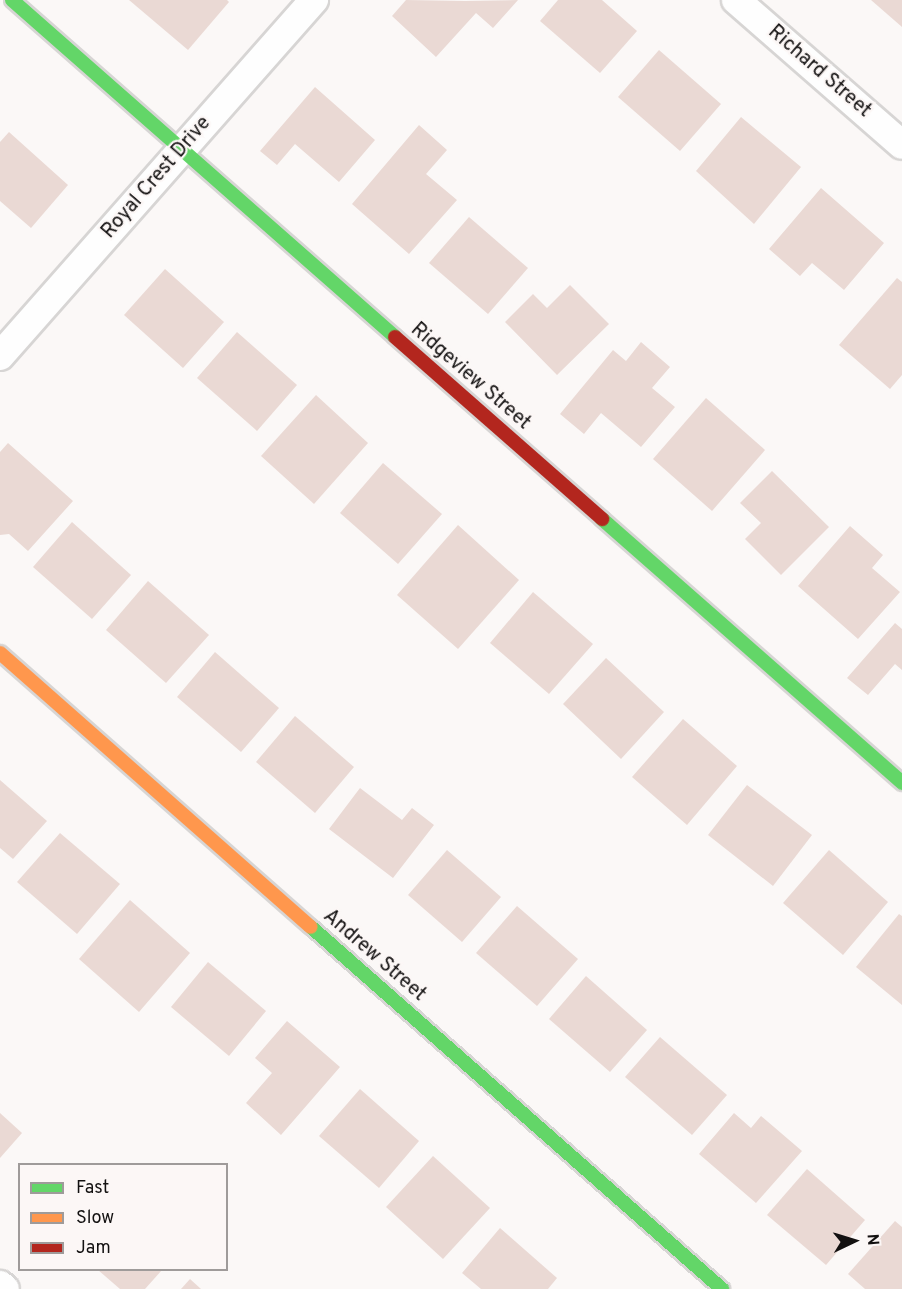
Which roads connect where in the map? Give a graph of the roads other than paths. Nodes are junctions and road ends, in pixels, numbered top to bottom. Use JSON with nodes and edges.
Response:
{"nodes":[{"id":1,"x":12,"y":0,"type":"edge"},
{"id":2,"x":314,"y":0,"type":"edge"},
{"id":3,"x":736,"y":0,"type":"edge"},
{"id":4,"x":902,"y":145,"type":"edge"},
{"id":5,"x":184,"y":148,"type":"junction"},
{"id":6,"x":0,"y":356,"type":"edge"},
{"id":7,"x":0,"y":653,"type":"edge"},
{"id":8,"x":902,"y":783,"type":"edge"},
{"id":9,"x":0,"y":1285,"type":"edge"},
{"id":10,"x":5,"y":1289,"type":"edge"},
{"id":11,"x":722,"y":1289,"type":"edge"}],
"edges":[{"from":1,"to":5,"type":"street","name":"Ridgeview Street"},
{"from":2,"to":5,"type":"street","name":"Royal Crest Drive"},
{"from":3,"to":4,"type":"street","name":"Richard Street"},
{"from":5,"to":6,"type":"street","name":"Royal Crest Drive"},
{"from":5,"to":8,"type":"street","name":"Ridgeview Street"},
{"from":7,"to":11,"type":"street","name":"Andrew Street"},
{"from":9,"to":10,"type":"street"}]}
